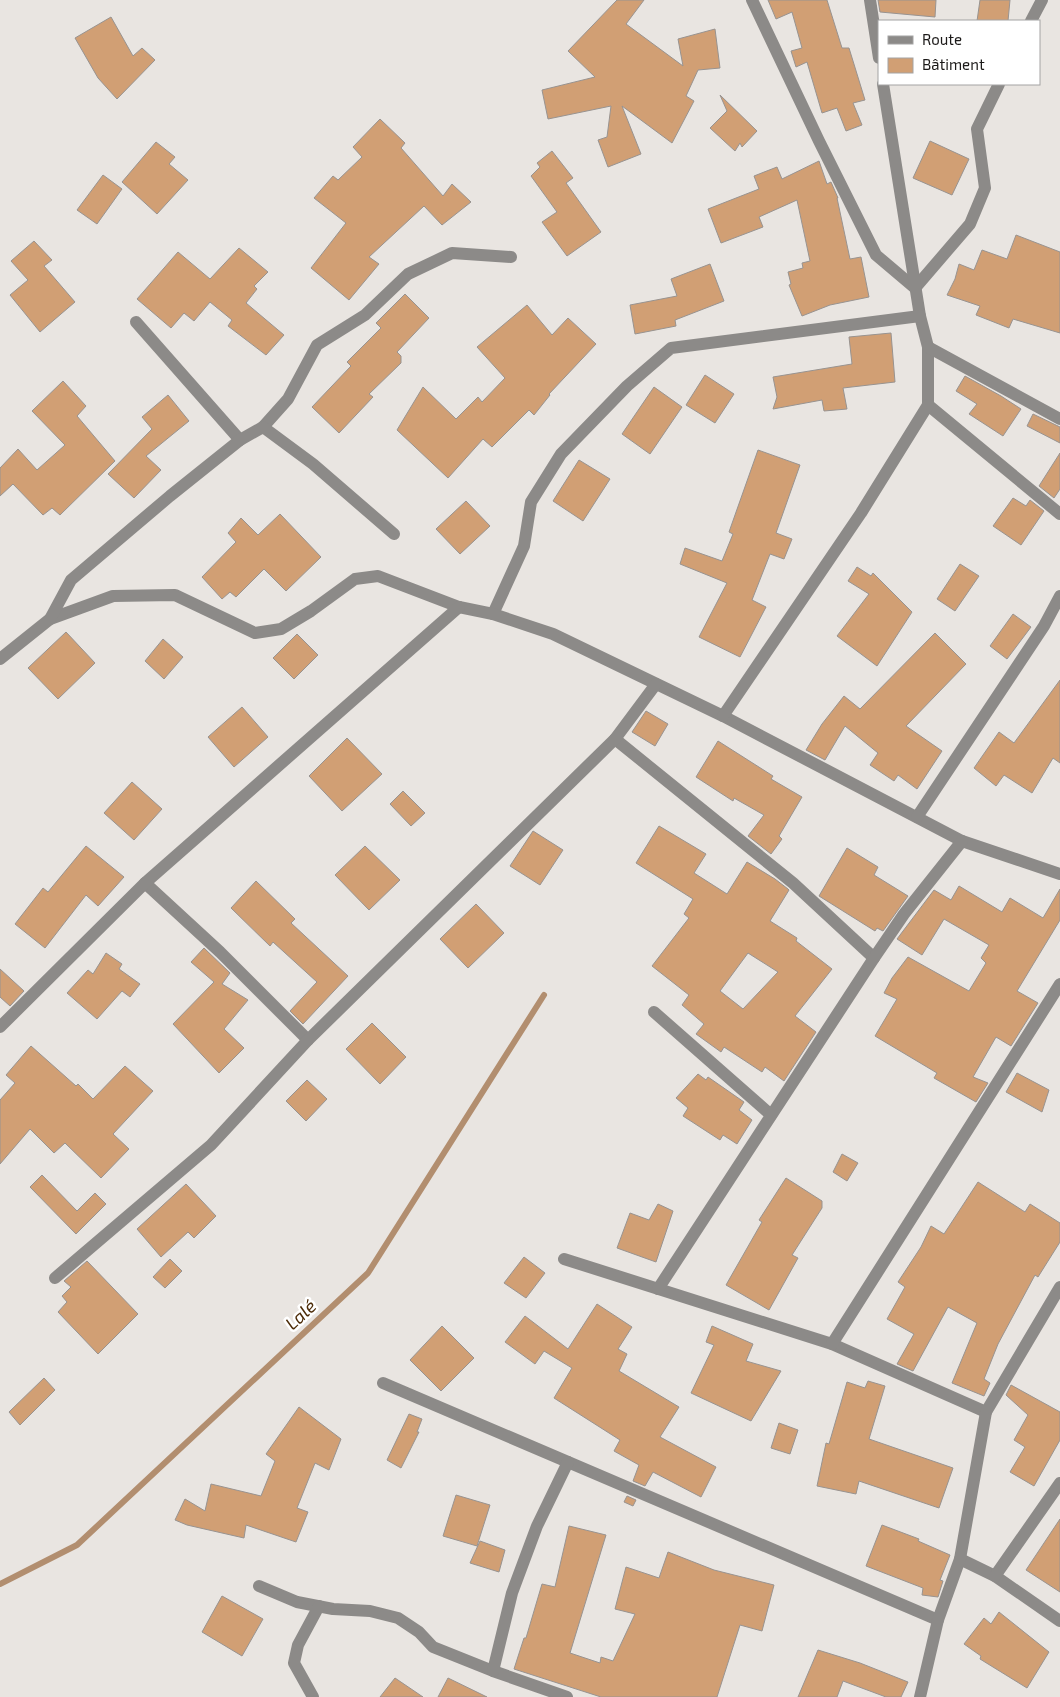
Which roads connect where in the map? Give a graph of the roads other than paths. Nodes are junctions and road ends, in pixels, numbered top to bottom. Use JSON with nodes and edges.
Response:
{"nodes":[{"id":1,"x":752,"y":0,"type":"edge"},
{"id":2,"x":870,"y":0,"type":"edge"},
{"id":3,"x":1042,"y":0,"type":"edge"},
{"id":4,"x":1032,"y":20,"type":"edge"},
{"id":5,"x":878,"y":52,"type":"edge"},
{"id":6,"x":883,"y":85,"type":"edge"},
{"id":7,"x":999,"y":85,"type":"edge"},
{"id":8,"x":511,"y":257,"type":"dead end"},
{"id":9,"x":915,"y":288,"type":"junction"},
{"id":10,"x":920,"y":316,"type":"junction"},
{"id":11,"x":136,"y":322,"type":"dead end"},
{"id":12,"x":928,"y":346,"type":"junction"},
{"id":13,"x":928,"y":405,"type":"junction"},
{"id":14,"x":1060,"y":419,"type":"edge"},
{"id":15,"x":263,"y":427,"type":"junction"},
{"id":16,"x":240,"y":440,"type":"junction"},
{"id":17,"x":1060,"y":514,"type":"edge"},
{"id":18,"x":394,"y":534,"type":"dead end"},
{"id":19,"x":1060,"y":596,"type":"edge"},
{"id":20,"x":459,"y":607,"type":"junction"},
{"id":21,"x":493,"y":614,"type":"junction"},
{"id":22,"x":50,"y":619,"type":"junction"},
{"id":23,"x":0,"y":659,"type":"edge"},
{"id":24,"x":656,"y":684,"type":"junction"},
{"id":25,"x":723,"y":716,"type":"junction"},
{"id":26,"x":615,"y":739,"type":"junction"},
{"id":27,"x":917,"y":817,"type":"junction"},
{"id":28,"x":962,"y":841,"type":"junction"},
{"id":29,"x":1060,"y":874,"type":"edge"},
{"id":30,"x":145,"y":883,"type":"junction"},
{"id":31,"x":874,"y":958,"type":"junction"},
{"id":32,"x":1060,"y":984,"type":"edge"},
{"id":33,"x":654,"y":1012,"type":"dead end"},
{"id":34,"x":0,"y":1026,"type":"edge"},
{"id":35,"x":308,"y":1040,"type":"junction"},
{"id":36,"x":771,"y":1115,"type":"junction"},
{"id":37,"x":564,"y":1259,"type":"dead end"},
{"id":38,"x":55,"y":1278,"type":"dead end"},
{"id":39,"x":1060,"y":1287,"type":"edge"},
{"id":40,"x":658,"y":1288,"type":"junction"},
{"id":41,"x":832,"y":1344,"type":"junction"},
{"id":42,"x":383,"y":1383,"type":"dead end"},
{"id":43,"x":986,"y":1412,"type":"junction"},
{"id":44,"x":568,"y":1462,"type":"junction"},
{"id":45,"x":1060,"y":1483,"type":"edge"},
{"id":46,"x":960,"y":1559,"type":"junction"},
{"id":47,"x":995,"y":1576,"type":"junction"},
{"id":48,"x":259,"y":1586,"type":"dead end"},
{"id":49,"x":319,"y":1606,"type":"junction"},
{"id":50,"x":938,"y":1620,"type":"junction"},
{"id":51,"x":1060,"y":1621,"type":"edge"},
{"id":52,"x":493,"y":1671,"type":"junction"},
{"id":53,"x":312,"y":1697,"type":"edge"},
{"id":54,"x":567,"y":1697,"type":"edge"},
{"id":55,"x":920,"y":1697,"type":"edge"}],
"edges":[{"from":1,"to":9,"type":"street"},
{"from":2,"to":5,"type":"street"},
{"from":3,"to":4,"type":"street"},
{"from":6,"to":9,"type":"street"},
{"from":7,"to":9,"type":"street"},
{"from":8,"to":15,"type":"street"},
{"from":9,"to":10,"type":"street"},
{"from":10,"to":12,"type":"street"},
{"from":10,"to":21,"type":"street"},
{"from":11,"to":16,"type":"street"},
{"from":12,"to":13,"type":"street"},
{"from":12,"to":14,"type":"street"},
{"from":13,"to":17,"type":"street"},
{"from":13,"to":25,"type":"street"},
{"from":15,"to":16,"type":"street"},
{"from":15,"to":18,"type":"street"},
{"from":16,"to":22,"type":"street"},
{"from":19,"to":27,"type":"street"},
{"from":20,"to":21,"type":"street"},
{"from":20,"to":22,"type":"street"},
{"from":20,"to":30,"type":"street"},
{"from":21,"to":24,"type":"street"},
{"from":22,"to":23,"type":"street"},
{"from":24,"to":25,"type":"street"},
{"from":24,"to":26,"type":"street"},
{"from":25,"to":27,"type":"street"},
{"from":26,"to":31,"type":"street"},
{"from":26,"to":35,"type":"street"},
{"from":27,"to":28,"type":"street"},
{"from":28,"to":29,"type":"street"},
{"from":28,"to":31,"type":"street"},
{"from":30,"to":34,"type":"street"},
{"from":30,"to":35,"type":"street"},
{"from":31,"to":36,"type":"street"},
{"from":32,"to":41,"type":"street"},
{"from":33,"to":36,"type":"street"},
{"from":35,"to":38,"type":"street"},
{"from":36,"to":40,"type":"street"},
{"from":37,"to":40,"type":"street"},
{"from":39,"to":43,"type":"street"},
{"from":40,"to":41,"type":"street"},
{"from":41,"to":43,"type":"street"},
{"from":42,"to":44,"type":"street"},
{"from":43,"to":46,"type":"street"},
{"from":44,"to":50,"type":"street"},
{"from":44,"to":52,"type":"street"},
{"from":45,"to":47,"type":"street"},
{"from":46,"to":47,"type":"street"},
{"from":46,"to":50,"type":"street"},
{"from":47,"to":51,"type":"street"},
{"from":48,"to":49,"type":"street"},
{"from":49,"to":52,"type":"street"},
{"from":49,"to":53,"type":"street"},
{"from":50,"to":55,"type":"street"},
{"from":52,"to":54,"type":"street"}]}
